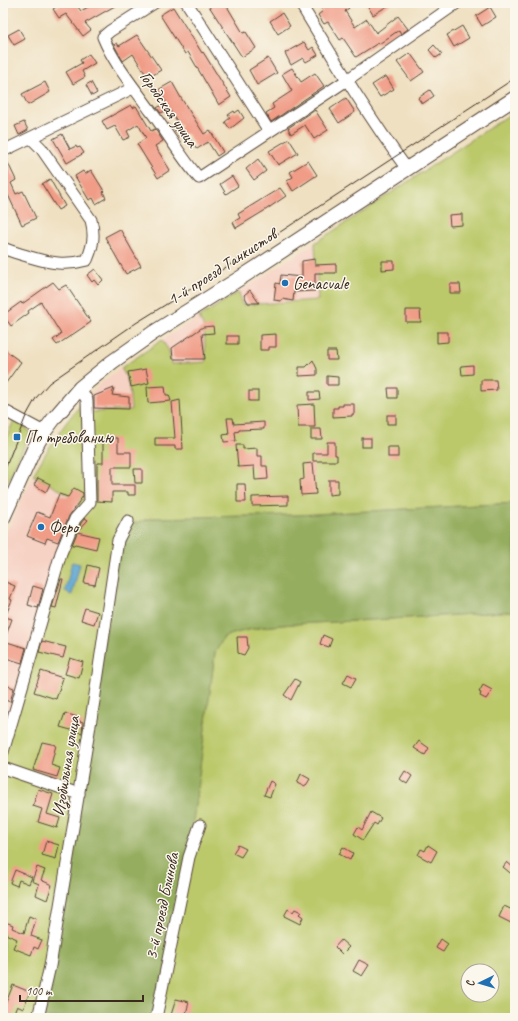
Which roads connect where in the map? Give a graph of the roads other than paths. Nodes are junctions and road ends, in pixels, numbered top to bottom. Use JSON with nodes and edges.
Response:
{"nodes":[{"id":1,"x":154,"y":3,"type":"edge"},
{"id":2,"x":187,"y":3,"type":"edge"},
{"id":3,"x":300,"y":3,"type":"edge"},
{"id":4,"x":457,"y":3,"type":"edge"},
{"id":5,"x":347,"y":80,"type":"junction"},
{"id":6,"x":133,"y":88,"type":"junction"},
{"id":7,"x":515,"y":98,"type":"edge"},
{"id":8,"x":269,"y":131,"type":"junction"},
{"id":9,"x":31,"y":138,"type":"junction"},
{"id":10,"x":3,"y":151,"type":"edge"},
{"id":11,"x":407,"y":169,"type":"junction"},
{"id":12,"x":3,"y":248,"type":"edge"},
{"id":13,"x":80,"y":388,"type":"junction"},
{"id":14,"x":3,"y":410,"type":"edge"},
{"id":15,"x":44,"y":432,"type":"junction"},
{"id":16,"x":3,"y":518,"type":"edge"},
{"id":17,"x":128,"y":521,"type":"dead end"},
{"id":18,"x":3,"y":752,"type":"edge"},
{"id":19,"x":3,"y":768,"type":"edge"},
{"id":20,"x":78,"y":794,"type":"junction"},
{"id":21,"x":200,"y":825,"type":"dead end"},
{"id":22,"x":38,"y":1018,"type":"edge"},
{"id":23,"x":156,"y":1018,"type":"edge"}],
"edges":[{"from":1,"to":6,"type":"street","name":"Городская улица"},
{"from":2,"to":8,"type":"street"},
{"from":3,"to":5,"type":"street"},
{"from":4,"to":5,"type":"street","name":"Городская улица"},
{"from":5,"to":8,"type":"street","name":"Городская улица"},
{"from":5,"to":11,"type":"street"},
{"from":6,"to":8,"type":"street","name":"Городская улица"},
{"from":6,"to":9,"type":"street"},
{"from":7,"to":11,"type":"main road","name":"1-й проезд Танкистов"},
{"from":9,"to":10,"type":"street"},
{"from":9,"to":12,"type":"street"},
{"from":11,"to":13,"type":"main road","name":"1-й проезд Танкистов"},
{"from":13,"to":15,"type":"main road","name":"1-й проезд Танкистов"},
{"from":13,"to":18,"type":"street"},
{"from":14,"to":15,"type":"street"},
{"from":15,"to":16,"type":"main road","name":"1-й проезд Танкистов"},
{"from":17,"to":20,"type":"street","name":"Изобильная улица"},
{"from":19,"to":20,"type":"street"},
{"from":20,"to":22,"type":"street","name":"Изобильная улица"},
{"from":21,"to":23,"type":"street","name":"3-й проезд Блинова"}]}
